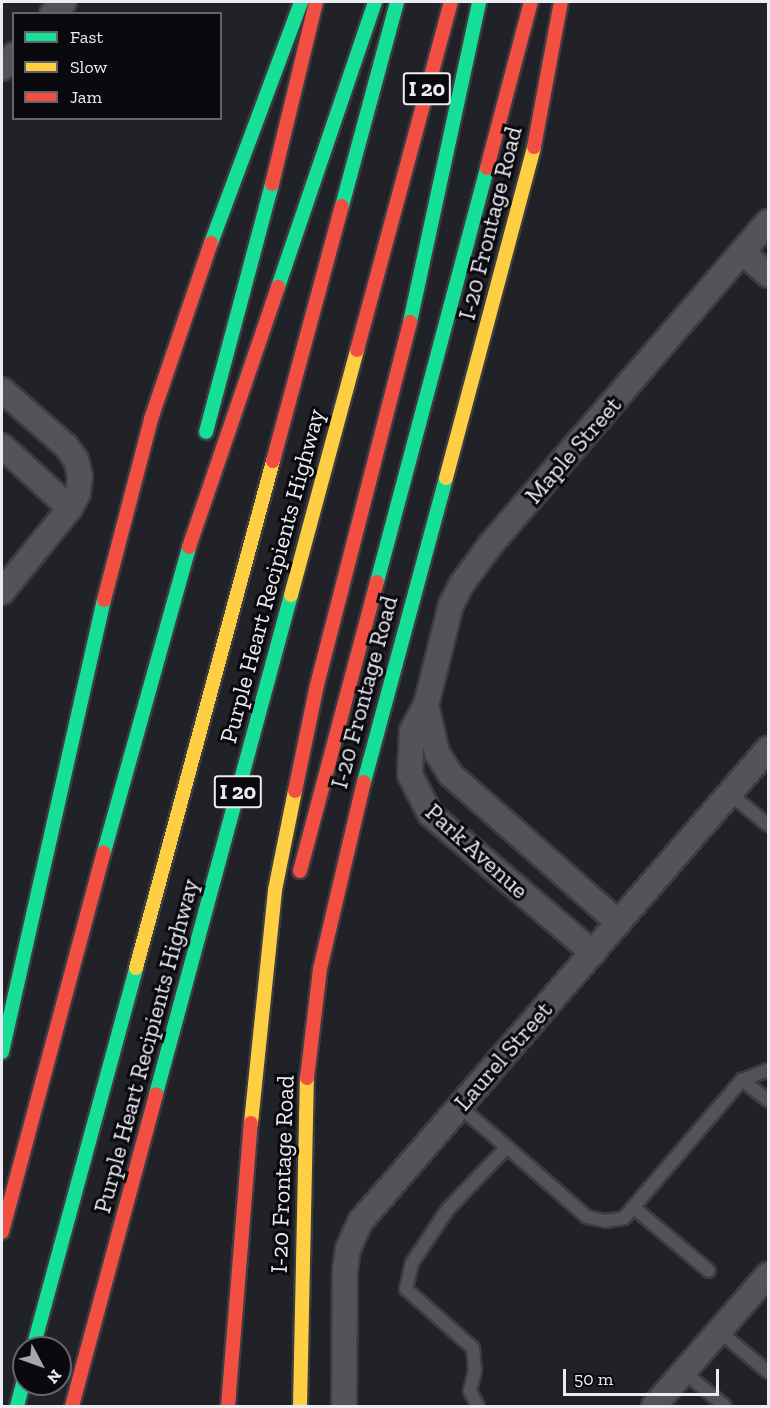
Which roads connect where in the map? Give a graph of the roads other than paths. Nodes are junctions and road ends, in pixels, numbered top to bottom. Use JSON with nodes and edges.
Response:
{"nodes":[{"id":1,"x":301,"y":2,"type":"edge"},
{"id":2,"x":316,"y":2,"type":"edge"},
{"id":3,"x":375,"y":2,"type":"edge"},
{"id":4,"x":397,"y":2,"type":"edge"},
{"id":5,"x":451,"y":2,"type":"edge"},
{"id":6,"x":479,"y":2,"type":"edge"},
{"id":7,"x":531,"y":2,"type":"edge"},
{"id":8,"x":561,"y":2,"type":"edge"},
{"id":9,"x":768,"y":222,"type":"edge"},
{"id":10,"x":742,"y":253,"type":"junction"},
{"id":11,"x":768,"y":275,"type":"edge"},
{"id":12,"x":2,"y":390,"type":"edge"},
{"id":13,"x":203,"y":445,"type":"dead end"},
{"id":14,"x":2,"y":446,"type":"edge"},
{"id":15,"x":196,"y":480,"type":"dead end"},
{"id":16,"x":70,"y":508,"type":"junction"},
{"id":17,"x":176,"y":584,"type":"junction"},
{"id":18,"x":2,"y":592,"type":"edge"},
{"id":19,"x":426,"y":705,"type":"junction"},
{"id":20,"x":768,"y":748,"type":"edge"},
{"id":21,"x":730,"y":794,"type":"junction"},
{"id":22,"x":768,"y":825,"type":"edge"},
{"id":23,"x":297,"y":888,"type":"dead end"},
{"id":24,"x":619,"y":922,"type":"junction"},
{"id":25,"x":285,"y":941,"type":"dead end"},
{"id":26,"x":593,"y":953,"type":"junction"},
{"id":27,"x":2,"y":1052,"type":"edge"},
{"id":28,"x":768,"y":1070,"type":"edge"},
{"id":29,"x":742,"y":1080,"type":"junction"},
{"id":30,"x":768,"y":1100,"type":"edge"},
{"id":31,"x":460,"y":1107,"type":"junction"},
{"id":32,"x":253,"y":1117,"type":"junction"},
{"id":33,"x":507,"y":1147,"type":"junction"},
{"id":34,"x":633,"y":1207,"type":"junction"},
{"id":35,"x":2,"y":1232,"type":"edge"},
{"id":36,"x":709,"y":1271,"type":"dead end"},
{"id":37,"x":765,"y":1285,"type":"edge"},
{"id":38,"x":719,"y":1331,"type":"junction"},
{"id":39,"x":36,"y":1336,"type":"edge"},
{"id":40,"x":684,"y":1372,"type":"junction"},
{"id":41,"x":768,"y":1372,"type":"edge"},
{"id":42,"x":72,"y":1407,"type":"edge"},
{"id":43,"x":230,"y":1407,"type":"edge"},
{"id":44,"x":300,"y":1407,"type":"edge"},
{"id":45,"x":344,"y":1407,"type":"edge"},
{"id":46,"x":478,"y":1407,"type":"edge"},
{"id":47,"x":654,"y":1407,"type":"edge"},
{"id":48,"x":725,"y":1407,"type":"edge"}],
"edges":[{"from":1,"to":27,"type":"main road"},
{"from":2,"to":13,"type":"main road"},
{"from":3,"to":17,"type":"main road"},
{"from":4,"to":39,"type":"main road","name":"Purple Heart Recipients Highway","number":"I 20"},
{"from":5,"to":42,"type":"main road","name":"Purple Heart Recipients Highway","number":"I 20"},
{"from":6,"to":32,"type":"main road"},
{"from":7,"to":23,"type":"main road"},
{"from":8,"to":44,"type":"main road","name":"I-20 Frontage Road"},
{"from":9,"to":10,"type":"street","name":"Maple Street"},
{"from":10,"to":11,"type":"street"},
{"from":10,"to":19,"type":"street","name":"Maple Street"},
{"from":12,"to":16,"type":"street"},
{"from":14,"to":16,"type":"street"},
{"from":15,"to":17,"type":"main road"},
{"from":16,"to":18,"type":"street"},
{"from":17,"to":35,"type":"main road"},
{"from":19,"to":24,"type":"street","name":"Park Avenue"},
{"from":19,"to":26,"type":"street","name":"Park Avenue"},
{"from":20,"to":21,"type":"street","name":"Laurel Street"},
{"from":21,"to":22,"type":"lane"},
{"from":21,"to":24,"type":"street","name":"Laurel Street"},
{"from":24,"to":26,"type":"street","name":"Laurel Street"},
{"from":25,"to":32,"type":"main road"},
{"from":26,"to":31,"type":"street","name":"Laurel Street"},
{"from":28,"to":29,"type":"lane"},
{"from":29,"to":30,"type":"lane"},
{"from":29,"to":34,"type":"lane"},
{"from":31,"to":33,"type":"lane"},
{"from":31,"to":45,"type":"street","name":"Laurel Street"},
{"from":32,"to":43,"type":"main road"},
{"from":33,"to":34,"type":"lane"},
{"from":33,"to":46,"type":"lane"},
{"from":34,"to":36,"type":"lane"},
{"from":37,"to":38,"type":"street"},
{"from":38,"to":40,"type":"street"},
{"from":38,"to":41,"type":"lane"},
{"from":40,"to":47,"type":"street"},
{"from":40,"to":48,"type":"lane"}]}
